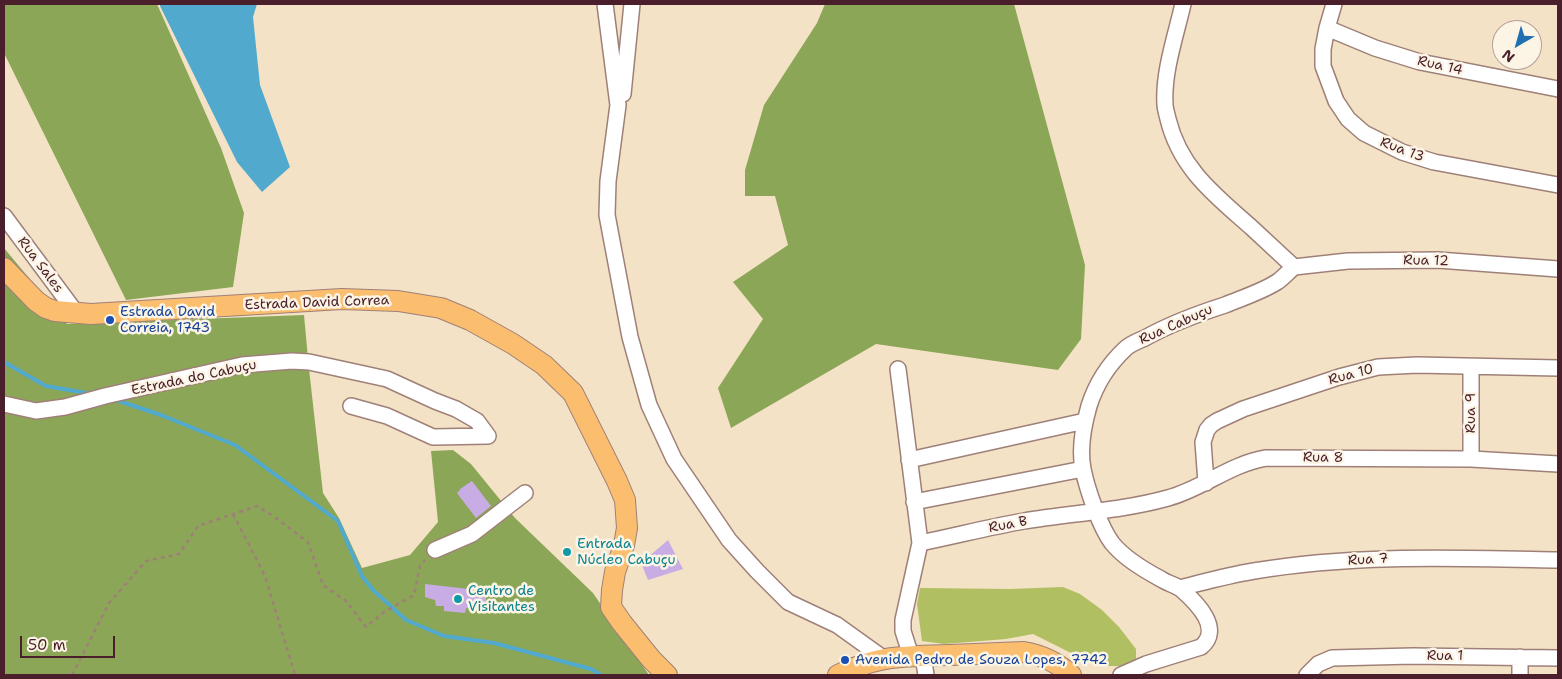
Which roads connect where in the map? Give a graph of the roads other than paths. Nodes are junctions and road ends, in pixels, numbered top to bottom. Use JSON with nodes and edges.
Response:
{"nodes":[{"id":1,"x":605,"y":4,"type":"edge"},
{"id":2,"x":632,"y":4,"type":"edge"},
{"id":3,"x":1183,"y":4,"type":"edge"},
{"id":4,"x":1334,"y":4,"type":"edge"},
{"id":5,"x":1327,"y":28,"type":"junction"},
{"id":6,"x":1558,"y":89,"type":"edge"},
{"id":7,"x":618,"y":105,"type":"junction"},
{"id":8,"x":1558,"y":185,"type":"edge"},
{"id":9,"x":4,"y":216,"type":"edge"},
{"id":10,"x":1294,"y":267,"type":"junction"},
{"id":11,"x":4,"y":268,"type":"edge"},
{"id":12,"x":1558,"y":269,"type":"edge"},
{"id":13,"x":77,"y":314,"type":"junction"},
{"id":14,"x":1471,"y":367,"type":"junction"},
{"id":15,"x":1558,"y":368,"type":"edge"},
{"id":16,"x":898,"y":369,"type":"dead end"},
{"id":17,"x":4,"y":404,"type":"edge"},
{"id":18,"x":351,"y":406,"type":"dead end"},
{"id":19,"x":1085,"y":421,"type":"junction"},
{"id":20,"x":1471,"y":459,"type":"junction"},
{"id":21,"x":909,"y":460,"type":"junction"},
{"id":22,"x":1558,"y":464,"type":"edge"},
{"id":23,"x":1083,"y":469,"type":"junction"},
{"id":24,"x":1206,"y":483,"type":"junction"},
{"id":25,"x":525,"y":493,"type":"dead end"},
{"id":26,"x":914,"y":502,"type":"junction"},
{"id":27,"x":1096,"y":512,"type":"junction"},
{"id":28,"x":920,"y":543,"type":"junction"},
{"id":29,"x":435,"y":550,"type":"road end"},
{"id":30,"x":1558,"y":560,"type":"edge"},
{"id":31,"x":1180,"y":588,"type":"junction"},
{"id":32,"x":917,"y":656,"type":"junction"},
{"id":33,"x":1520,"y":657,"type":"junction"},
{"id":34,"x":884,"y":658,"type":"junction"},
{"id":35,"x":1558,"y":658,"type":"edge"},
{"id":36,"x":667,"y":675,"type":"edge"},
{"id":37,"x":838,"y":675,"type":"edge"},
{"id":38,"x":926,"y":675,"type":"edge"},
{"id":39,"x":1071,"y":675,"type":"edge"},
{"id":40,"x":1121,"y":675,"type":"edge"},
{"id":41,"x":1307,"y":675,"type":"edge"},
{"id":42,"x":1520,"y":675,"type":"edge"}],
"edges":[{"from":1,"to":7,"type":"street"},
{"from":2,"to":7,"type":"street"},
{"from":3,"to":10,"type":"street"},
{"from":4,"to":5,"type":"street","name":"Rua 13"},
{"from":5,"to":6,"type":"street","name":"Rua 14"},
{"from":5,"to":8,"type":"street","name":"Rua 13"},
{"from":7,"to":34,"type":"street"},
{"from":9,"to":13,"type":"street","name":"Rua Sales"},
{"from":10,"to":12,"type":"street","name":"Rua 12"},
{"from":10,"to":19,"type":"street","name":"Rua Cabuçu"},
{"from":11,"to":13,"type":"main road","name":"Estrada David Correa"},
{"from":13,"to":36,"type":"main road","name":"Estrada David Correa"},
{"from":14,"to":15,"type":"street","name":"Rua 10"},
{"from":14,"to":20,"type":"street","name":"Rua 9"},
{"from":14,"to":24,"type":"street","name":"Rua 10"},
{"from":16,"to":21,"type":"street"},
{"from":17,"to":18,"type":"street","name":"Estrada do Cabuçu"},
{"from":19,"to":21,"type":"street"},
{"from":19,"to":23,"type":"street","name":"Rua Cabuçu"},
{"from":20,"to":22,"type":"street","name":"Rua 8"},
{"from":20,"to":24,"type":"street","name":"Rua 8"},
{"from":21,"to":26,"type":"street"},
{"from":23,"to":26,"type":"street"},
{"from":23,"to":27,"type":"street","name":"Rua Cabuçu"},
{"from":24,"to":27,"type":"street","name":"Rua 8"},
{"from":25,"to":29,"type":"street"},
{"from":26,"to":28,"type":"street"},
{"from":27,"to":28,"type":"street","name":"Rua B"},
{"from":27,"to":31,"type":"street","name":"Rua Cabuçu"},
{"from":28,"to":32,"type":"street"},
{"from":30,"to":31,"type":"street","name":"Rua 7"},
{"from":31,"to":40,"type":"street","name":"Rua Cabuçu"},
{"from":32,"to":34,"type":"main road"},
{"from":32,"to":38,"type":"street"},
{"from":32,"to":39,"type":"main road"},
{"from":33,"to":35,"type":"street","name":"Rua 1"},
{"from":33,"to":41,"type":"street","name":"Rua 1"},
{"from":33,"to":42,"type":"street"},
{"from":34,"to":37,"type":"main road"}]}
